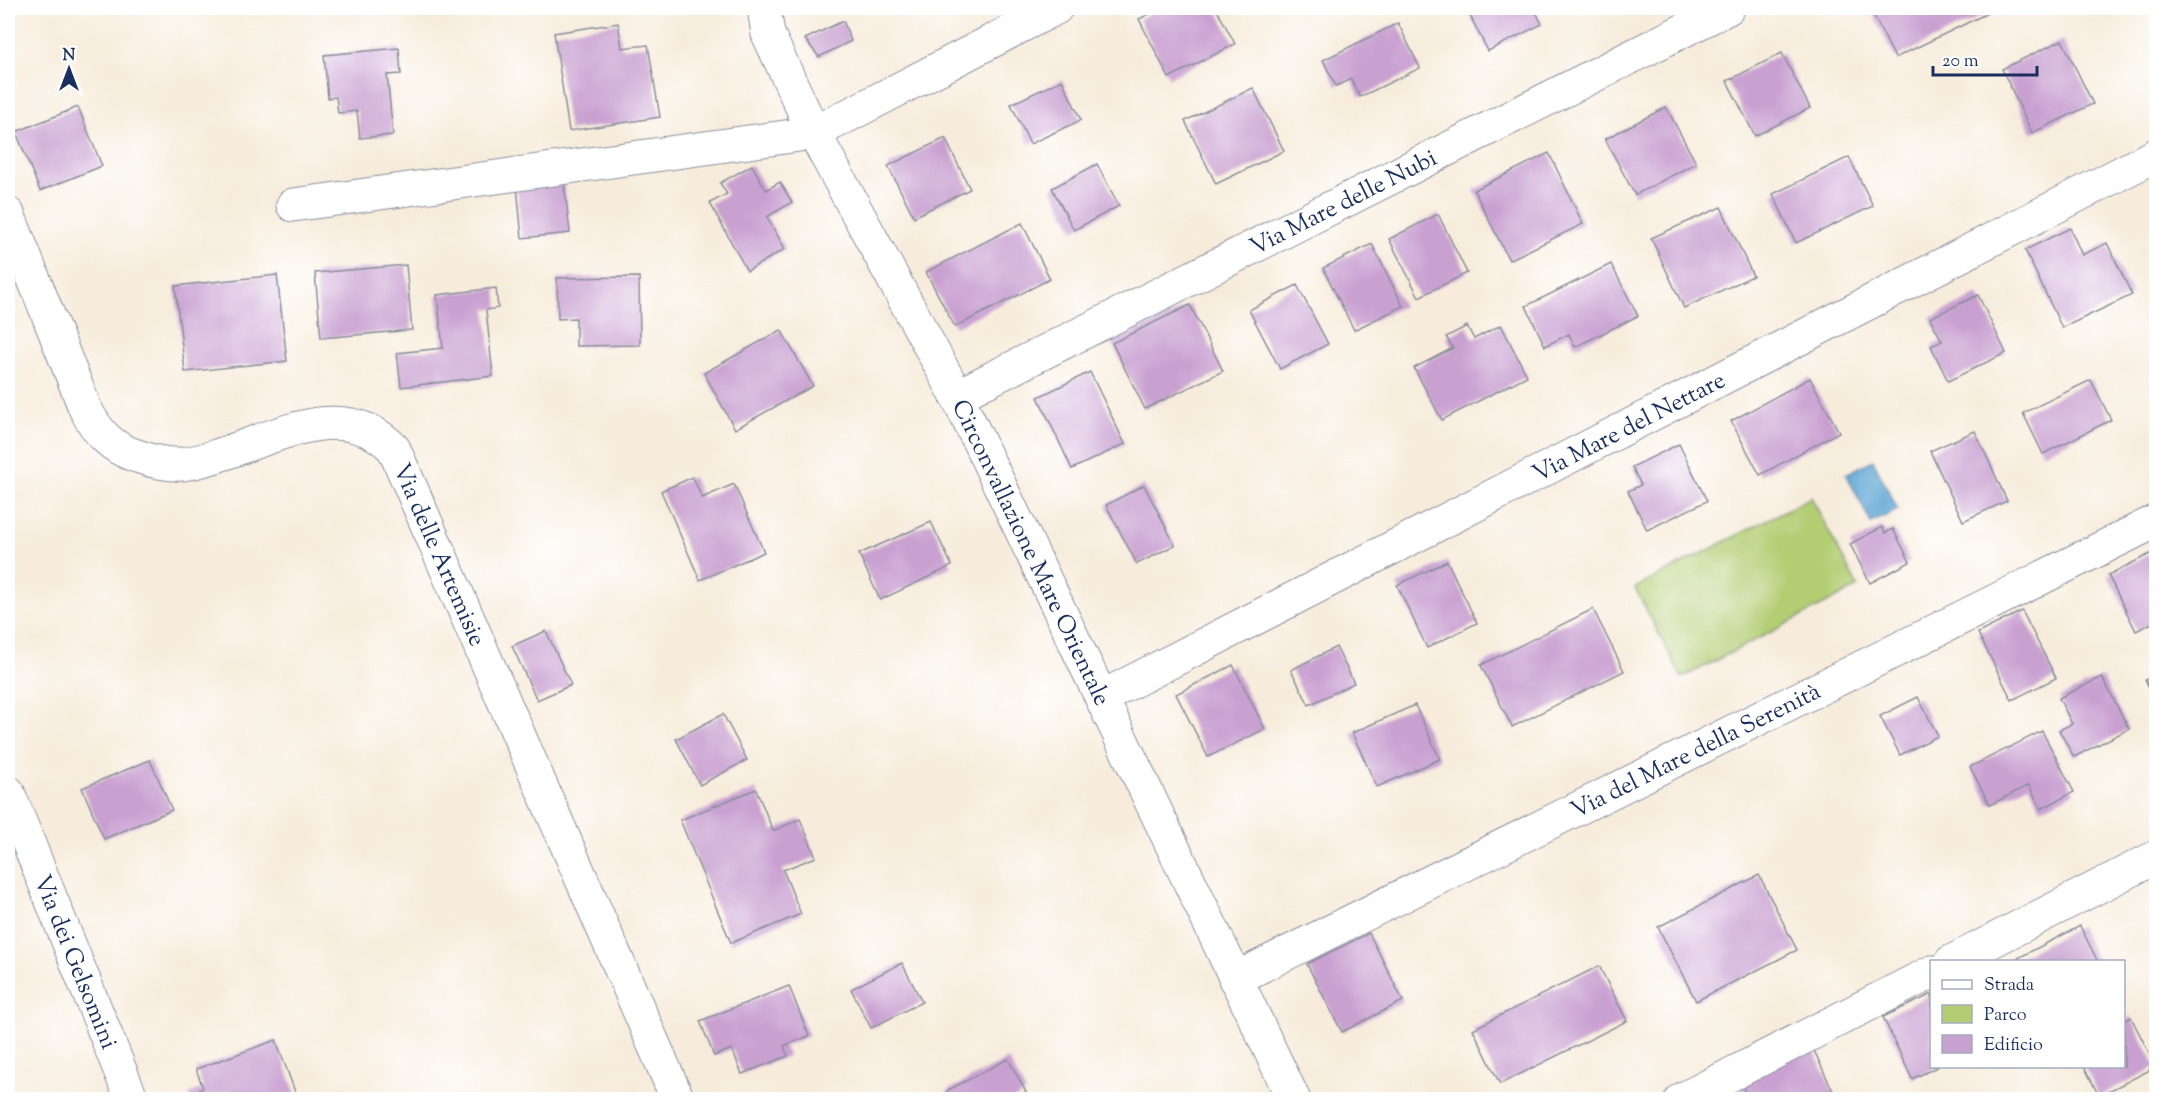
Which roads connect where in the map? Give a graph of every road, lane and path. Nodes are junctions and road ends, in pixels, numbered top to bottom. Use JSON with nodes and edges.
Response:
{"nodes":[{"id":1,"x":764,"y":8,"type":"edge"},
{"id":2,"x":1056,"y":8,"type":"edge"},
{"id":3,"x":1728,"y":8,"type":"edge"},
{"id":4,"x":814,"y":133,"type":"junction"},
{"id":5,"x":2157,"y":154,"type":"edge"},
{"id":6,"x":293,"y":205,"type":"dead end"},
{"id":7,"x":8,"y":214,"type":"edge"},
{"id":8,"x":957,"y":396,"type":"junction"},
{"id":9,"x":2157,"y":521,"type":"edge"},
{"id":10,"x":1102,"y":697,"type":"junction"},
{"id":11,"x":8,"y":792,"type":"edge"},
{"id":12,"x":2157,"y":857,"type":"edge"},
{"id":13,"x":1955,"y":960,"type":"edge"},
{"id":14,"x":1930,"y":973,"type":"edge"},
{"id":15,"x":1235,"y":979,"type":"junction"},
{"id":16,"x":132,"y":1100,"type":"edge"},
{"id":17,"x":678,"y":1100,"type":"edge"},
{"id":18,"x":1294,"y":1100,"type":"edge"},
{"id":19,"x":1681,"y":1100,"type":"edge"}],
"edges":[{"from":1,"to":4,"type":"street","name":"Circonvallazione Mare Orientale"},
{"from":2,"to":4,"type":"street"},
{"from":3,"to":8,"type":"street","name":"Via Mare delle Nubi"},
{"from":4,"to":6,"type":"street"},
{"from":4,"to":8,"type":"street","name":"Circonvallazione Mare Orientale"},
{"from":5,"to":10,"type":"street","name":"Via Mare del Nettare"},
{"from":7,"to":17,"type":"street","name":"Via delle Artemisie"},
{"from":8,"to":10,"type":"street","name":"Circonvallazione Mare Orientale"},
{"from":9,"to":15,"type":"street","name":"Via del Mare della Serenità"},
{"from":10,"to":15,"type":"street","name":"Circonvallazione Mare Orientale"},
{"from":11,"to":16,"type":"street","name":"Via dei Gelsomini"},
{"from":12,"to":13,"type":"street"},
{"from":14,"to":19,"type":"street"},
{"from":15,"to":18,"type":"street","name":"Circonvallazione Mare Orientale"}]}
